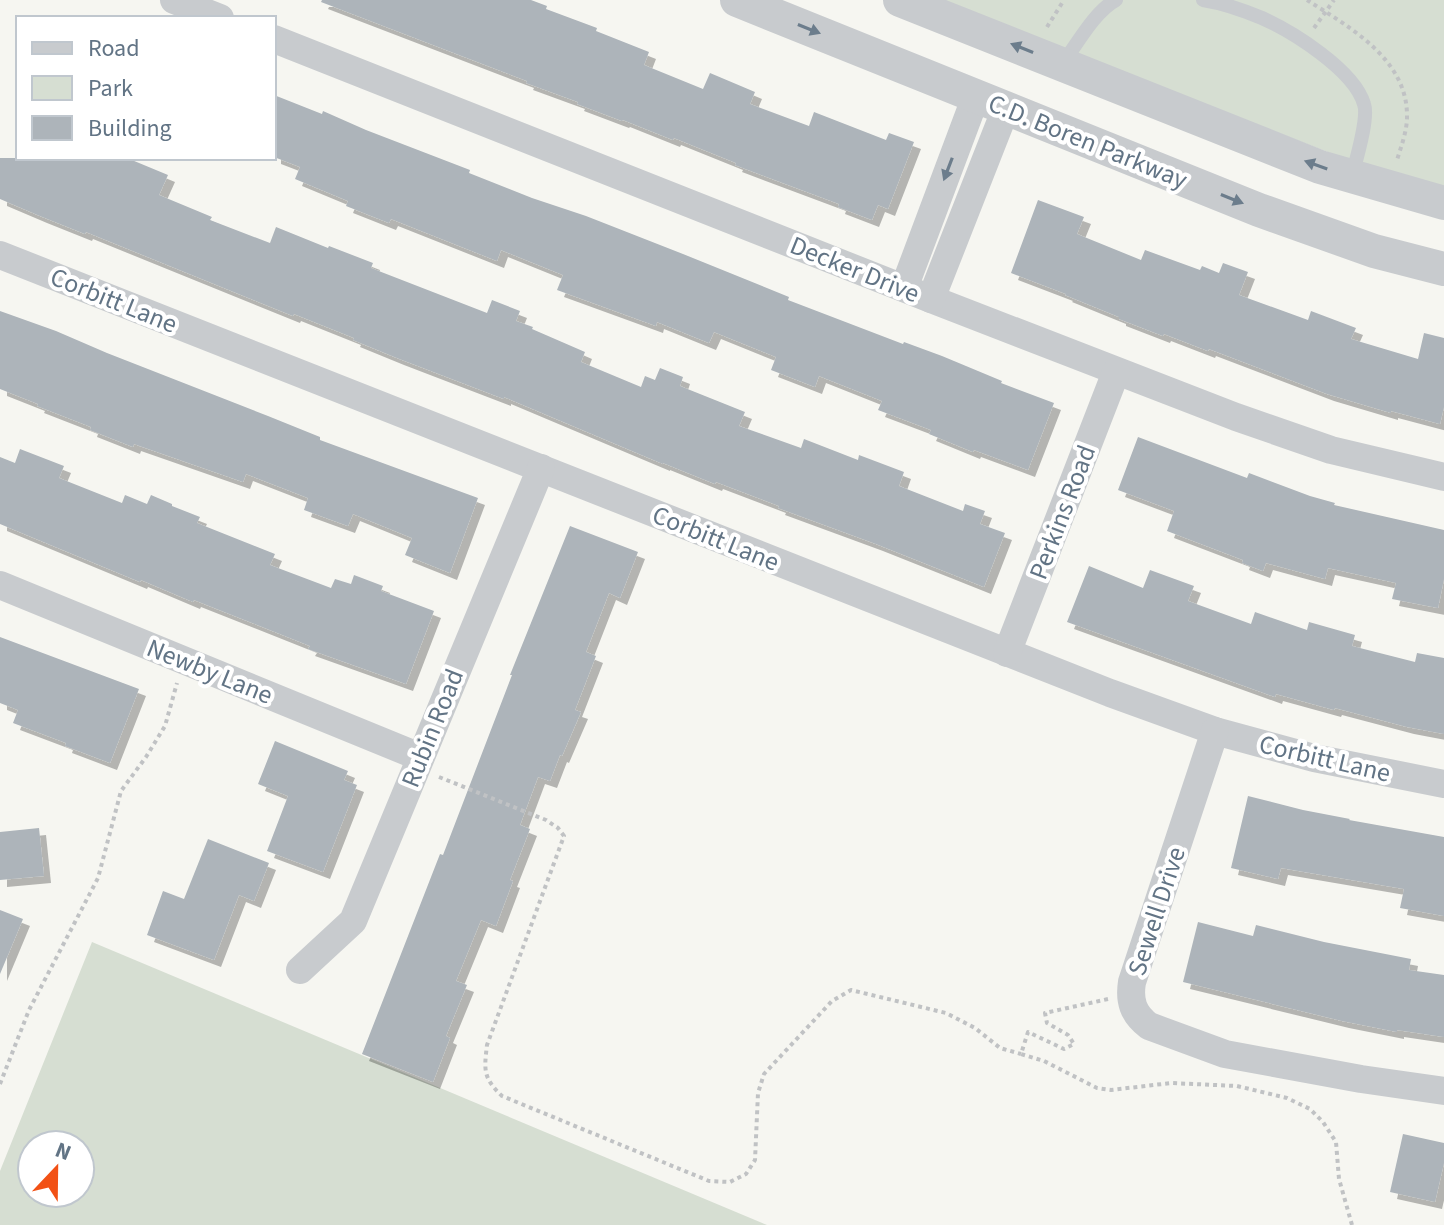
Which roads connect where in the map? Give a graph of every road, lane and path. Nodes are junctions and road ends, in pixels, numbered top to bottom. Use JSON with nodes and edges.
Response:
{"nodes":[{"id":1,"x":174,"y":0,"type":"edge"},
{"id":2,"x":737,"y":0,"type":"edge"},
{"id":3,"x":900,"y":0,"type":"edge"},
{"id":4,"x":1064,"y":0,"type":"edge"},
{"id":5,"x":1116,"y":0,"type":"edge"},
{"id":6,"x":1203,"y":0,"type":"edge"},
{"id":7,"x":1307,"y":0,"type":"edge"},
{"id":8,"x":1334,"y":0,"type":"edge"},
{"id":9,"x":1326,"y":12,"type":"junction"},
{"id":10,"x":215,"y":16,"type":"edge"},
{"id":11,"x":1047,"y":27,"type":"dead end"},
{"id":12,"x":276,"y":40,"type":"edge"},
{"id":13,"x":1304,"y":42,"type":"junction"},
{"id":14,"x":1062,"y":64,"type":"junction"},
{"id":15,"x":991,"y":102,"type":"junction"},
{"id":16,"x":1395,"y":169,"type":"dead end"},
{"id":17,"x":1352,"y":176,"type":"junction"},
{"id":18,"x":1444,"y":203,"type":"edge"},
{"id":19,"x":0,"y":255,"type":"edge"},
{"id":20,"x":1444,"y":269,"type":"edge"},
{"id":21,"x":904,"y":288,"type":"junction"},
{"id":22,"x":931,"y":299,"type":"junction"},
{"id":23,"x":1116,"y":372,"type":"junction"},
{"id":24,"x":541,"y":468,"type":"junction"},
{"id":25,"x":1444,"y":477,"type":"edge"},
{"id":26,"x":0,"y":585,"type":"edge"},
{"id":27,"x":1007,"y":653,"type":"junction"},
{"id":28,"x":184,"y":660,"type":"junction"},
{"id":29,"x":1215,"y":731,"type":"junction"},
{"id":30,"x":418,"y":762,"type":"junction"},
{"id":31,"x":1444,"y":784,"type":"edge"},
{"id":32,"x":300,"y":970,"type":"dead end"},
{"id":33,"x":1130,"y":995,"type":"junction"},
{"id":34,"x":1021,"y":1054,"type":"junction"},
{"id":35,"x":0,"y":1084,"type":"edge"},
{"id":36,"x":1444,"y":1091,"type":"edge"},
{"id":37,"x":1352,"y":1225,"type":"edge"}],
"edges":[{"from":1,"to":10,"type":"street"},
{"from":2,"to":15,"type":"street","name":"C.D. Boren Parkway","one_way":true},
{"from":14,"to":3,"type":"street","one_way":true},
{"from":4,"to":11,"type":"path"},
{"from":5,"to":14,"type":"lane"},
{"from":6,"to":13,"type":"lane"},
{"from":7,"to":9,"type":"path"},
{"from":8,"to":9,"type":"path"},
{"from":9,"to":13,"type":"path"},
{"from":9,"to":16,"type":"path"},
{"from":12,"to":21,"type":"street","name":"Decker Drive"},
{"from":13,"to":17,"type":"lane"},
{"from":17,"to":14,"type":"street","one_way":true},
{"from":15,"to":20,"type":"street","name":"C.D. Boren Parkway","one_way":true},
{"from":15,"to":21,"type":"street","one_way":true},
{"from":15,"to":22,"type":"street"},
{"from":17,"to":18,"type":"street"},
{"from":19,"to":24,"type":"street","name":"Corbitt Lane"},
{"from":21,"to":22,"type":"street","name":"Decker Drive"},
{"from":22,"to":23,"type":"street","name":"Decker Drive"},
{"from":23,"to":25,"type":"street","name":"Decker Drive"},
{"from":23,"to":27,"type":"street","name":"Perkins Road"},
{"from":24,"to":27,"type":"street","name":"Corbitt Lane"},
{"from":24,"to":30,"type":"street","name":"Rubin Road"},
{"from":26,"to":28,"type":"street","name":"Newby Lane"},
{"from":27,"to":29,"type":"street","name":"Corbitt Lane"},
{"from":28,"to":30,"type":"street","name":"Newby Lane"},
{"from":28,"to":35,"type":"path"},
{"from":29,"to":31,"type":"street","name":"Corbitt Lane"},
{"from":29,"to":33,"type":"street","name":"Sewell Drive"},
{"from":30,"to":32,"type":"street","name":"Rubin Road"},
{"from":30,"to":34,"type":"path"},
{"from":33,"to":34,"type":"path"},
{"from":33,"to":36,"type":"street","name":"Sewell Drive"},
{"from":34,"to":37,"type":"path"}]}
